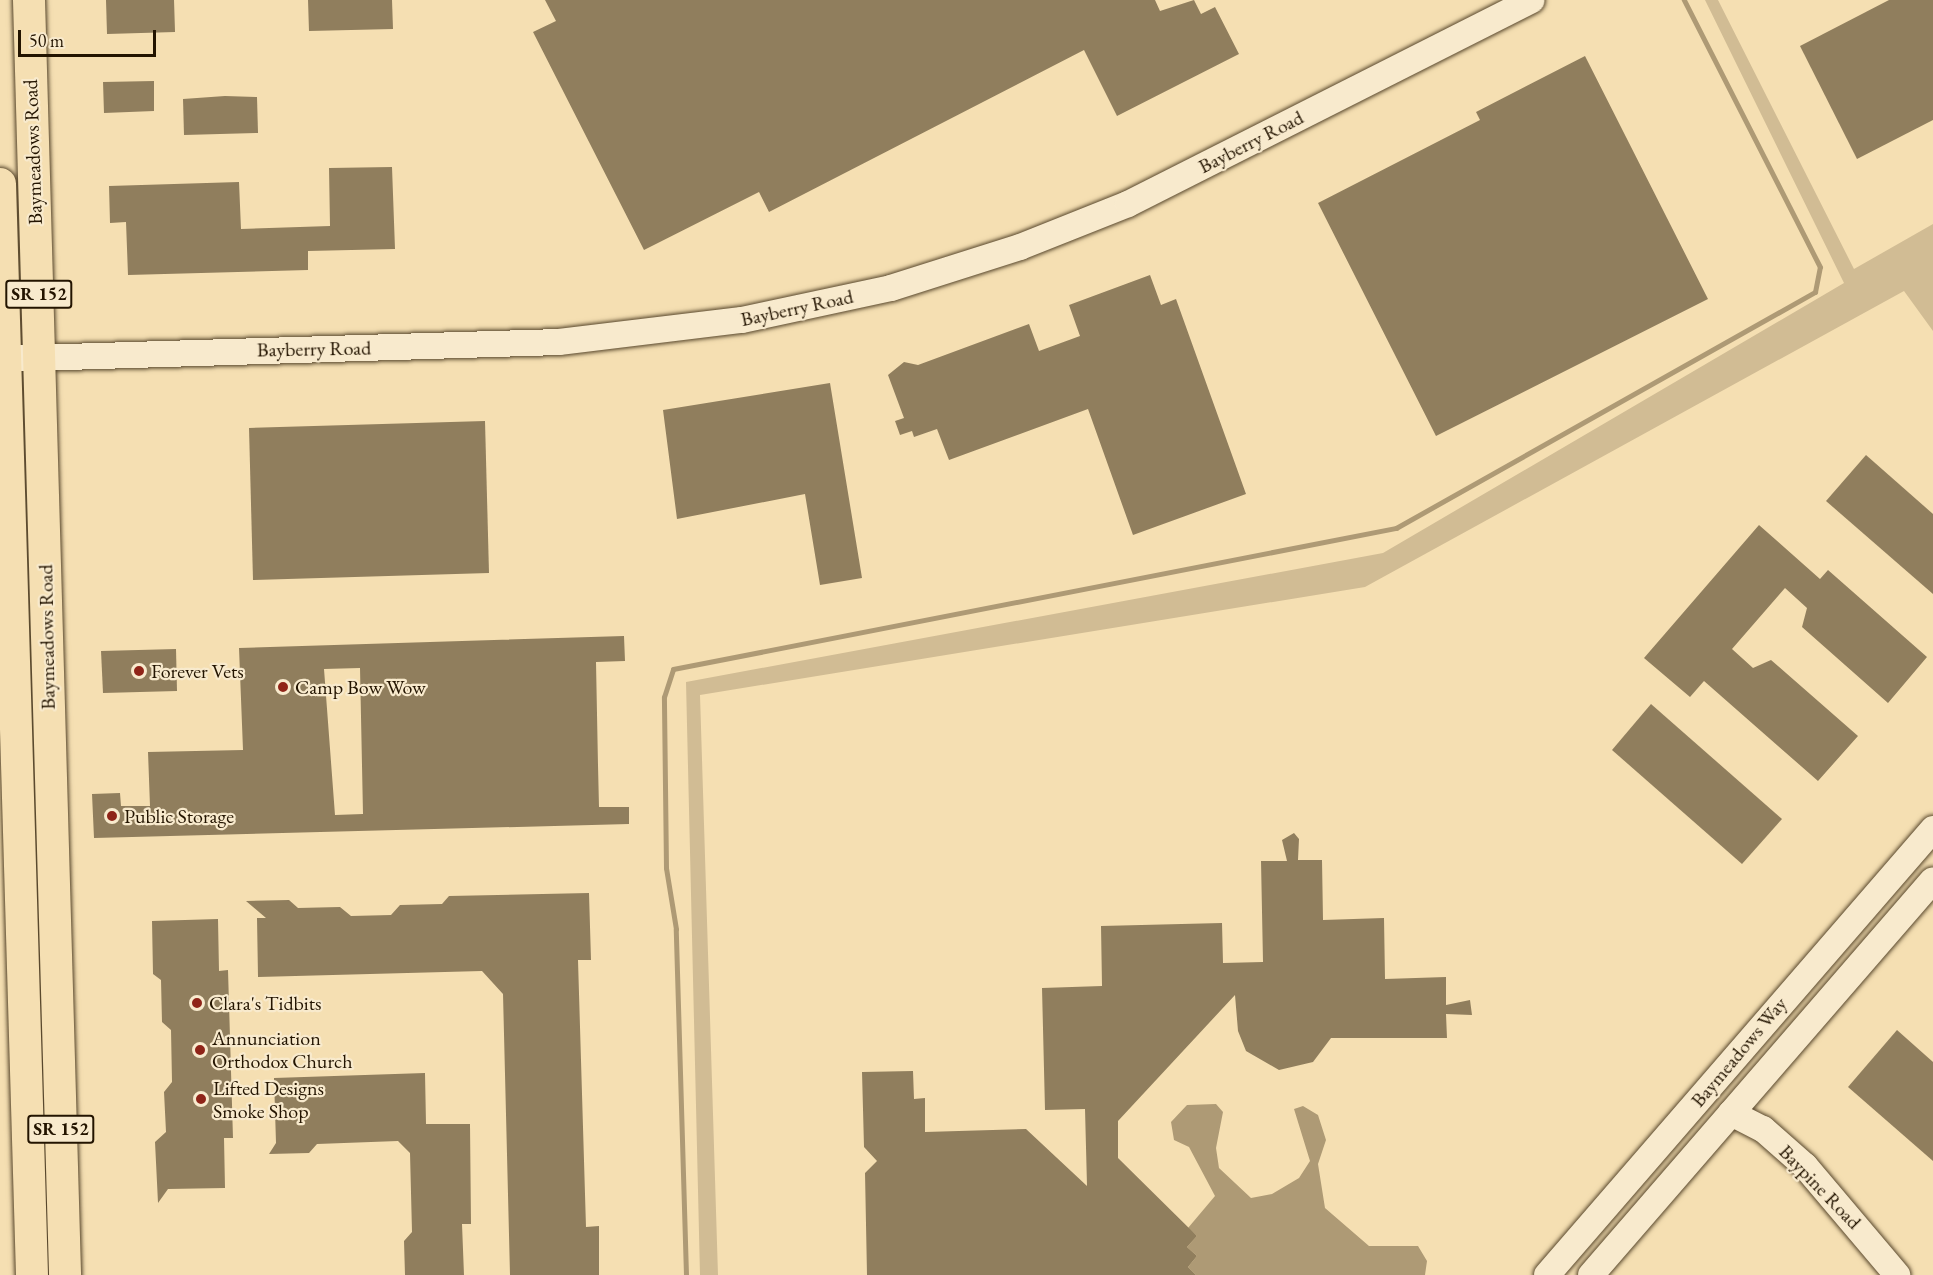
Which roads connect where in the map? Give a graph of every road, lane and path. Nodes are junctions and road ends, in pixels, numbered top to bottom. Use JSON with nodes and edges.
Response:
{"nodes":[{"id":1,"x":29,"y":0,"type":"edge"},
{"id":2,"x":1531,"y":0,"type":"edge"},
{"id":3,"x":0,"y":184,"type":"edge"},
{"id":4,"x":41,"y":357,"type":"junction"},
{"id":5,"x":3,"y":359,"type":"edge"},
{"id":6,"x":20,"y":801,"type":"junction"},
{"id":7,"x":1933,"y":829,"type":"edge"},
{"id":8,"x":53,"y":844,"type":"junction"},
{"id":9,"x":1933,"y":880,"type":"edge"},
{"id":10,"x":1731,"y":1113,"type":"junction"},
{"id":11,"x":30,"y":1192,"type":"junction"},
{"id":12,"x":64,"y":1242,"type":"junction"},
{"id":13,"x":32,"y":1275,"type":"edge"},
{"id":14,"x":65,"y":1275,"type":"edge"},
{"id":15,"x":1547,"y":1275,"type":"edge"},
{"id":16,"x":1591,"y":1275,"type":"edge"},
{"id":17,"x":1897,"y":1275,"type":"edge"}],
"edges":[{"from":1,"to":4,"type":"main road","name":"Baymeadows Road","number":"SR 152"},
{"from":2,"to":4,"type":"street","name":"Bayberry Road"},
{"from":3,"to":5,"type":"main road","name":"Baymeadows Road","number":"SR 152"},
{"from":4,"to":5,"type":"street","name":"Bayberry Road"},
{"from":4,"to":8,"type":"main road","name":"Baymeadows Road","number":"SR 152"},
{"from":5,"to":6,"type":"main road","name":"Baymeadows Road","number":"SR 152"},
{"from":6,"to":8,"type":"main road"},
{"from":6,"to":11,"type":"main road","name":"Baymeadows Road","number":"SR 152"},
{"from":7,"to":15,"type":"street","name":"Baymeadows Way"},
{"from":8,"to":12,"type":"main road","name":"Baymeadows Road","number":"SR 152"},
{"from":9,"to":10,"type":"street","name":"Baymeadows Way"},
{"from":10,"to":16,"type":"street","name":"Baymeadows Way"},
{"from":10,"to":17,"type":"street","name":"Baypine Road"},
{"from":11,"to":12,"type":"main road"},
{"from":11,"to":13,"type":"main road","name":"Baymeadows Road","number":"SR 152"},
{"from":12,"to":14,"type":"main road","name":"Baymeadows Road","number":"SR 152"}]}
